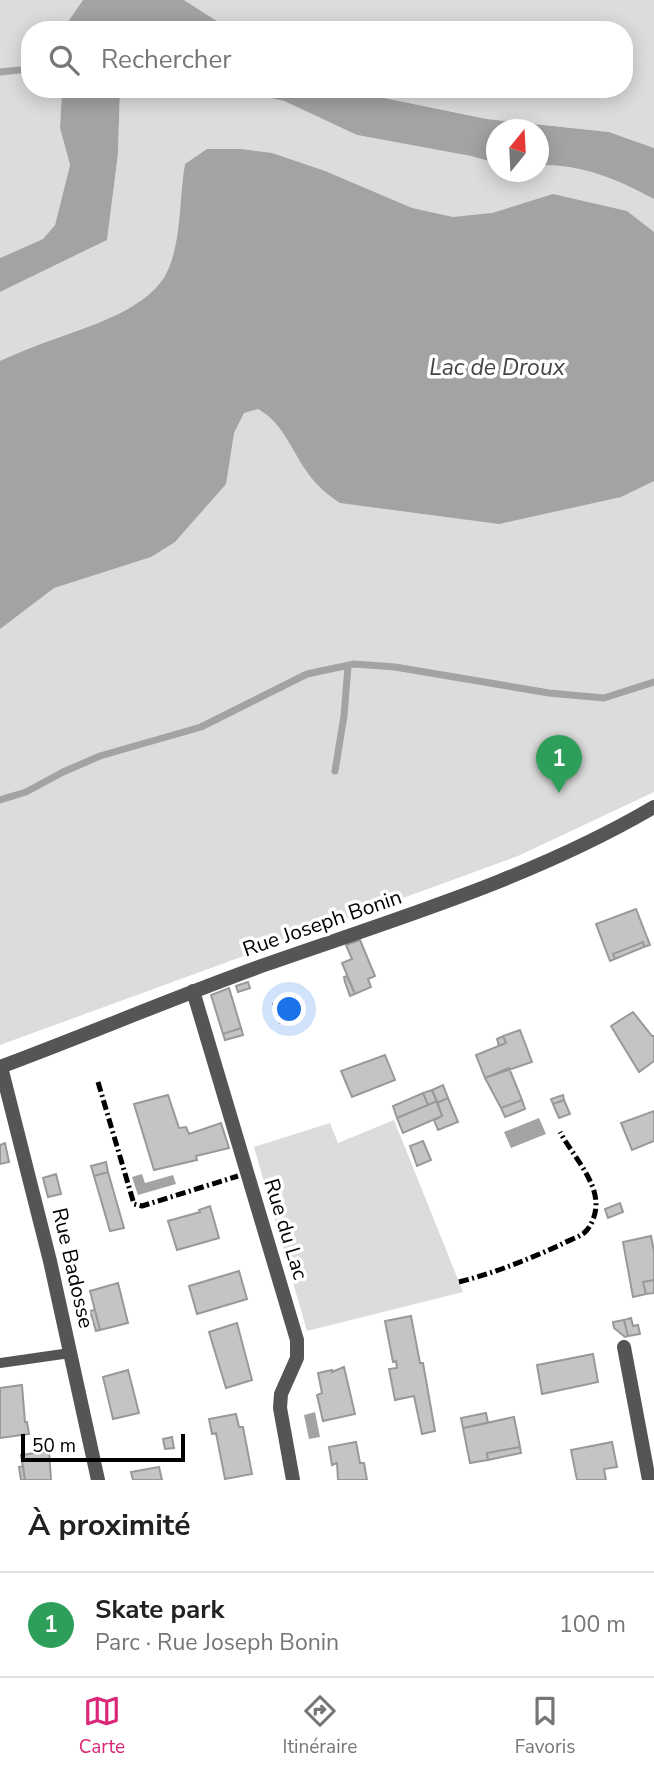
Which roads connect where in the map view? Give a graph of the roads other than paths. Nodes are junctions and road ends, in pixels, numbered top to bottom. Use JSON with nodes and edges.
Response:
{"nodes":[{"id":1,"x":654,"y":807,"type":"edge"},
{"id":2,"x":193,"y":990,"type":"junction"},
{"id":3,"x":1,"y":1067,"type":"edge"},
{"id":4,"x":624,"y":1347,"type":"dead end"},
{"id":5,"x":70,"y":1353,"type":"junction"},
{"id":6,"x":0,"y":1363,"type":"edge"},
{"id":7,"x":98,"y":1480,"type":"edge"},
{"id":8,"x":293,"y":1480,"type":"edge"},
{"id":9,"x":649,"y":1480,"type":"edge"}],
"edges":[{"from":1,"to":2,"type":"street","name":"Rue Joseph Bonin"},
{"from":2,"to":3,"type":"street","name":"Rue Joseph Bonin"},
{"from":2,"to":8,"type":"street","name":"Rue du Lac"},
{"from":3,"to":5,"type":"street","name":"Rue Badosse"},
{"from":4,"to":9,"type":"street"},
{"from":5,"to":6,"type":"lane"},
{"from":5,"to":7,"type":"street","name":"Rue Badosse"}]}
